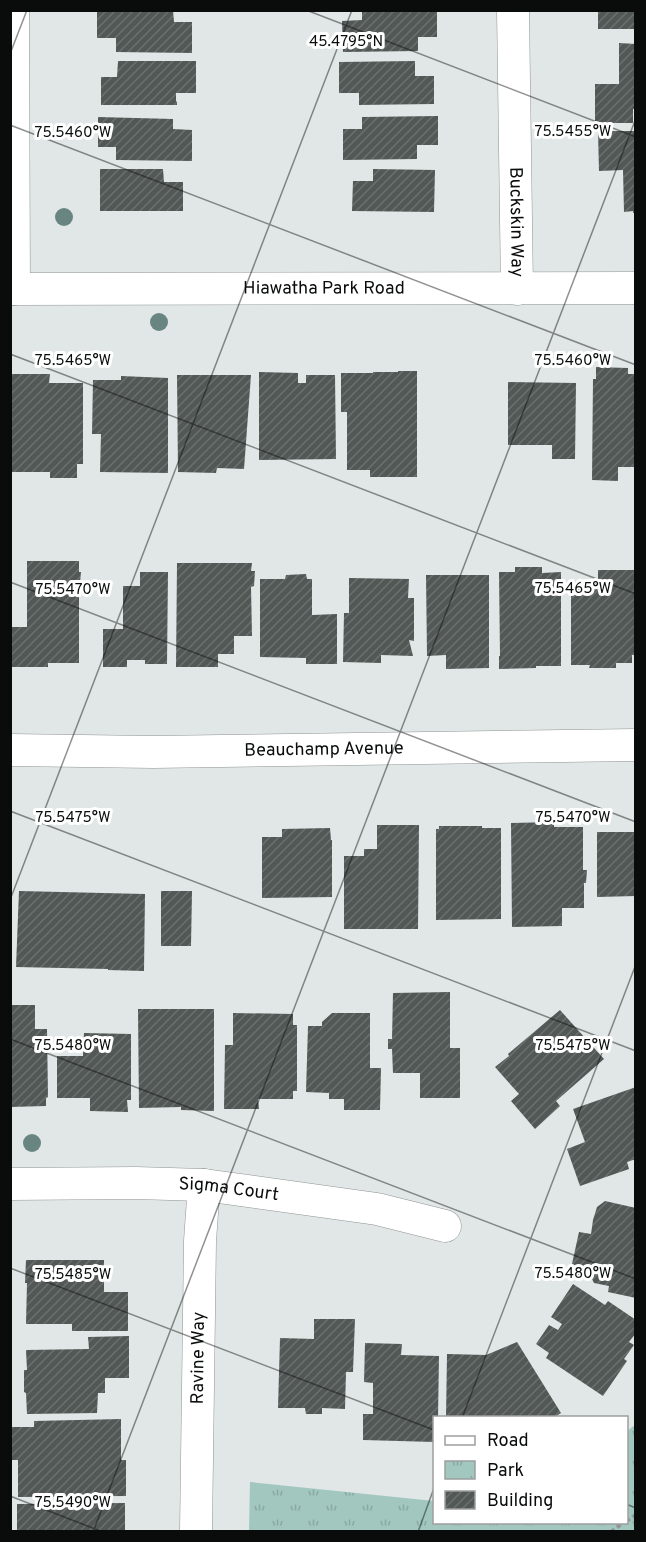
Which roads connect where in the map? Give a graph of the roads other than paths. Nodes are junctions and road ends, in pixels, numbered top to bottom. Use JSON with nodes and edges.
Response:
{"nodes":[{"id":1,"x":13,"y":10,"type":"edge"},
{"id":2,"x":513,"y":10,"type":"edge"},
{"id":3,"x":636,"y":288,"type":"edge"},
{"id":4,"x":12,"y":289,"type":"edge"},
{"id":5,"x":517,"y":289,"type":"junction"},
{"id":6,"x":636,"y":745,"type":"edge"},
{"id":7,"x":10,"y":750,"type":"edge"},
{"id":8,"x":10,"y":1184,"type":"edge"},
{"id":9,"x":204,"y":1185,"type":"junction"},
{"id":10,"x":445,"y":1226,"type":"dead end"},
{"id":11,"x":196,"y":1532,"type":"edge"}],
"edges":[{"from":1,"to":4,"type":"street"},
{"from":2,"to":5,"type":"street","name":"Buckskin Way"},
{"from":3,"to":5,"type":"street","name":"Hiawatha Park Road"},
{"from":4,"to":5,"type":"street","name":"Hiawatha Park Road"},
{"from":6,"to":7,"type":"street","name":"Beauchamp Avenue"},
{"from":8,"to":9,"type":"street","name":"Sigma Court"},
{"from":9,"to":10,"type":"street","name":"Sigma Court"},
{"from":9,"to":11,"type":"street","name":"Ravine Way"}]}
